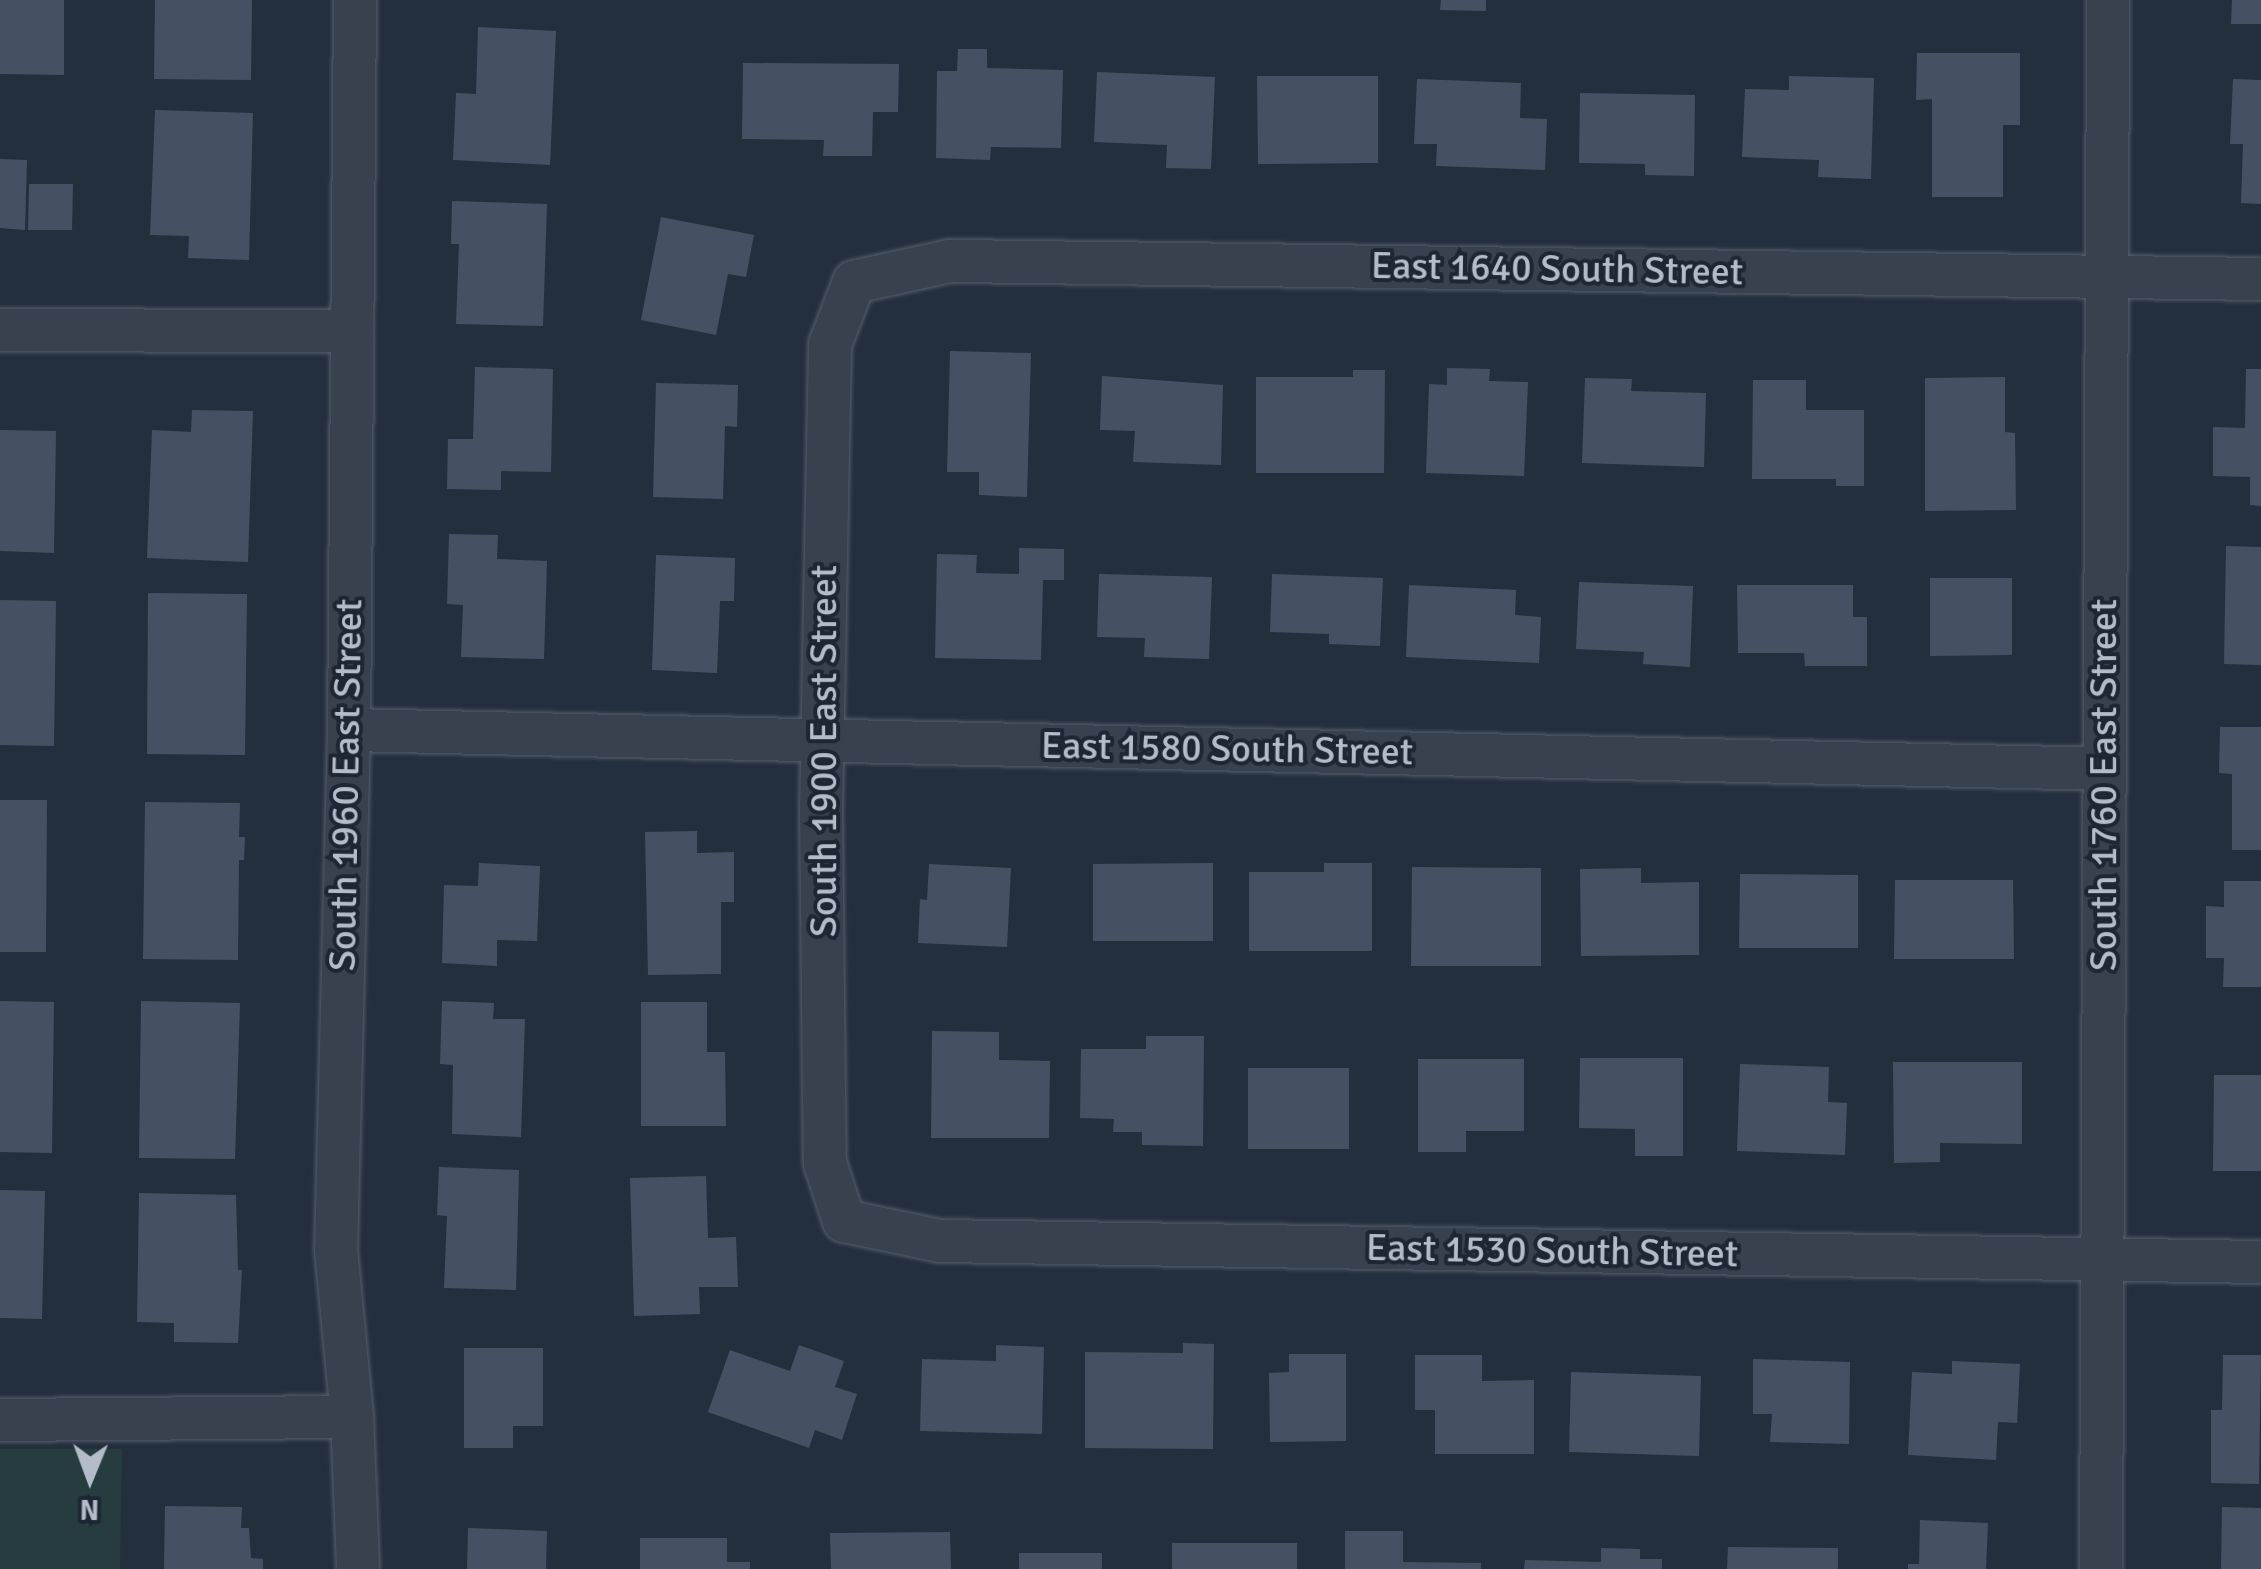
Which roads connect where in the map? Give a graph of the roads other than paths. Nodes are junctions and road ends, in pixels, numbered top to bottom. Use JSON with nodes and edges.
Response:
{"nodes":[{"id":1,"x":354,"y":0,"type":"edge"},
{"id":2,"x":2108,"y":0,"type":"edge"},
{"id":3,"x":2107,"y":278,"type":"junction"},
{"id":4,"x":2261,"y":280,"type":"edge"},
{"id":5,"x":854,"y":282,"type":"joint"},
{"id":6,"x":0,"y":330,"type":"edge"},
{"id":7,"x":351,"y":331,"type":"junction"},
{"id":8,"x":348,"y":730,"type":"junction"},
{"id":9,"x":822,"y":741,"type":"junction"},
{"id":10,"x":2104,"y":769,"type":"junction"},
{"id":11,"x":844,"y":1221,"type":"joint"},
{"id":12,"x":2102,"y":1260,"type":"junction"},
{"id":13,"x":2261,"y":1262,"type":"edge"},
{"id":14,"x":352,"y":1416,"type":"junction"},
{"id":15,"x":0,"y":1420,"type":"edge"},
{"id":16,"x":358,"y":1569,"type":"edge"},
{"id":17,"x":2101,"y":1569,"type":"edge"}],
"edges":[{"from":1,"to":7,"type":"street","name":"South 1960 East Street"},
{"from":2,"to":3,"type":"street","name":"South 1760 East Street"},
{"from":3,"to":4,"type":"street","name":"East 1640 South Street"},
{"from":3,"to":5,"type":"street","name":"East 1640 South Street"},
{"from":3,"to":10,"type":"street","name":"South 1760 East Street"},
{"from":5,"to":9,"type":"street","name":"South 1900 East Street"},
{"from":6,"to":7,"type":"street"},
{"from":7,"to":8,"type":"street","name":"South 1960 East Street"},
{"from":8,"to":9,"type":"street","name":"East 1580 South Street"},
{"from":8,"to":14,"type":"street","name":"South 1960 East Street"},
{"from":9,"to":10,"type":"street","name":"East 1580 South Street"},
{"from":9,"to":11,"type":"street","name":"South 1900 East Street"},
{"from":10,"to":12,"type":"street","name":"South 1760 East Street"},
{"from":11,"to":12,"type":"street","name":"East 1530 South Street"},
{"from":12,"to":13,"type":"street","name":"East 1530 South Street"},
{"from":12,"to":17,"type":"street","name":"South 1760 East Street"},
{"from":14,"to":15,"type":"street"},
{"from":14,"to":16,"type":"street","name":"South 1960 East Street"}]}
